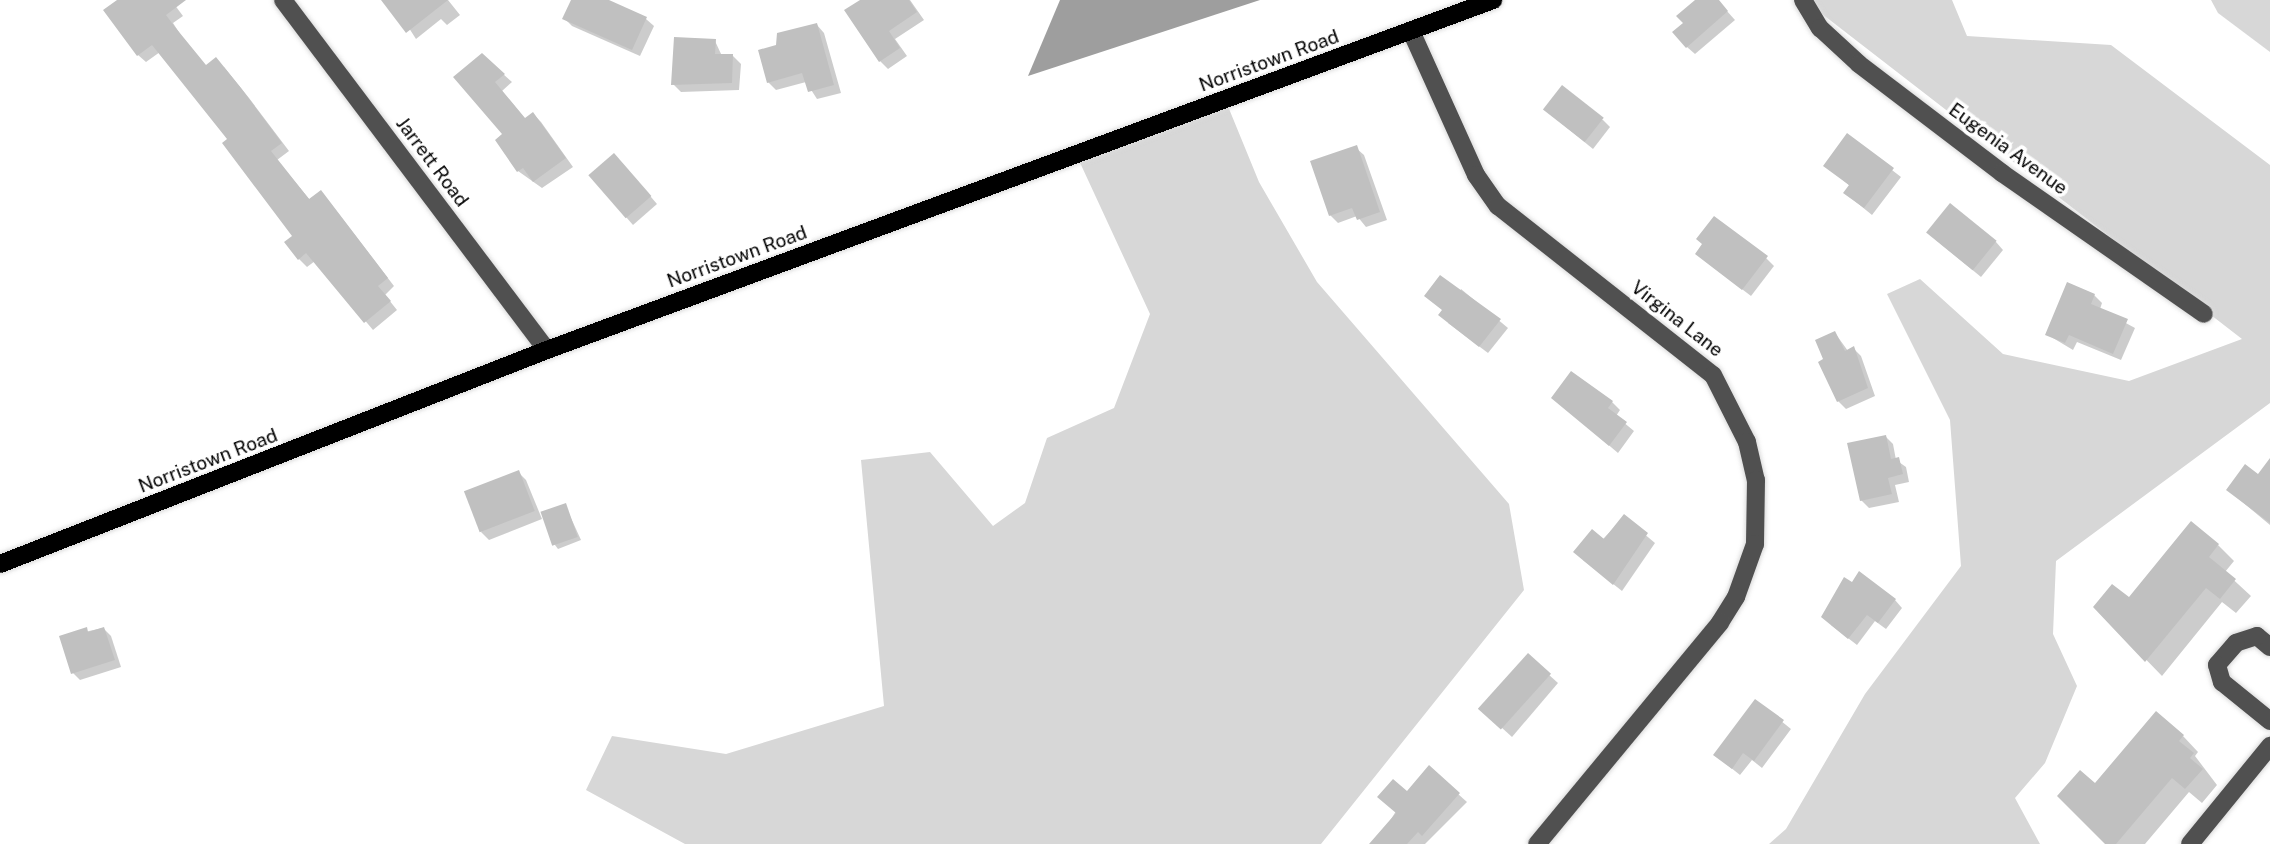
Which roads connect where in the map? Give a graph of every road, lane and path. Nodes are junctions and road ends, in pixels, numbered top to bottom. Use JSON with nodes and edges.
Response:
{"nodes":[{"id":1,"x":284,"y":0,"type":"edge"},
{"id":2,"x":1493,"y":0,"type":"edge"},
{"id":3,"x":1802,"y":0,"type":"edge"},
{"id":4,"x":1411,"y":31,"type":"junction"},
{"id":5,"x":2204,"y":314,"type":"dead end"},
{"id":6,"x":547,"y":350,"type":"junction"},
{"id":7,"x":0,"y":564,"type":"edge"},
{"id":8,"x":2263,"y":641,"type":"edge"},
{"id":9,"x":2270,"y":722,"type":"edge"},
{"id":10,"x":2270,"y":746,"type":"edge"},
{"id":11,"x":1537,"y":844,"type":"edge"},
{"id":12,"x":2190,"y":844,"type":"edge"}],
"edges":[{"from":1,"to":6,"type":"street","name":"Jarrett Road"},
{"from":2,"to":4,"type":"main road","name":"Norristown Road"},
{"from":3,"to":5,"type":"street","name":"Eugenia Avenue"},
{"from":4,"to":6,"type":"main road","name":"Norristown Road"},
{"from":4,"to":11,"type":"street","name":"Virgina Lane"},
{"from":6,"to":7,"type":"main road","name":"Norristown Road"},
{"from":8,"to":9,"type":"street"},
{"from":10,"to":12,"type":"street"}]}
